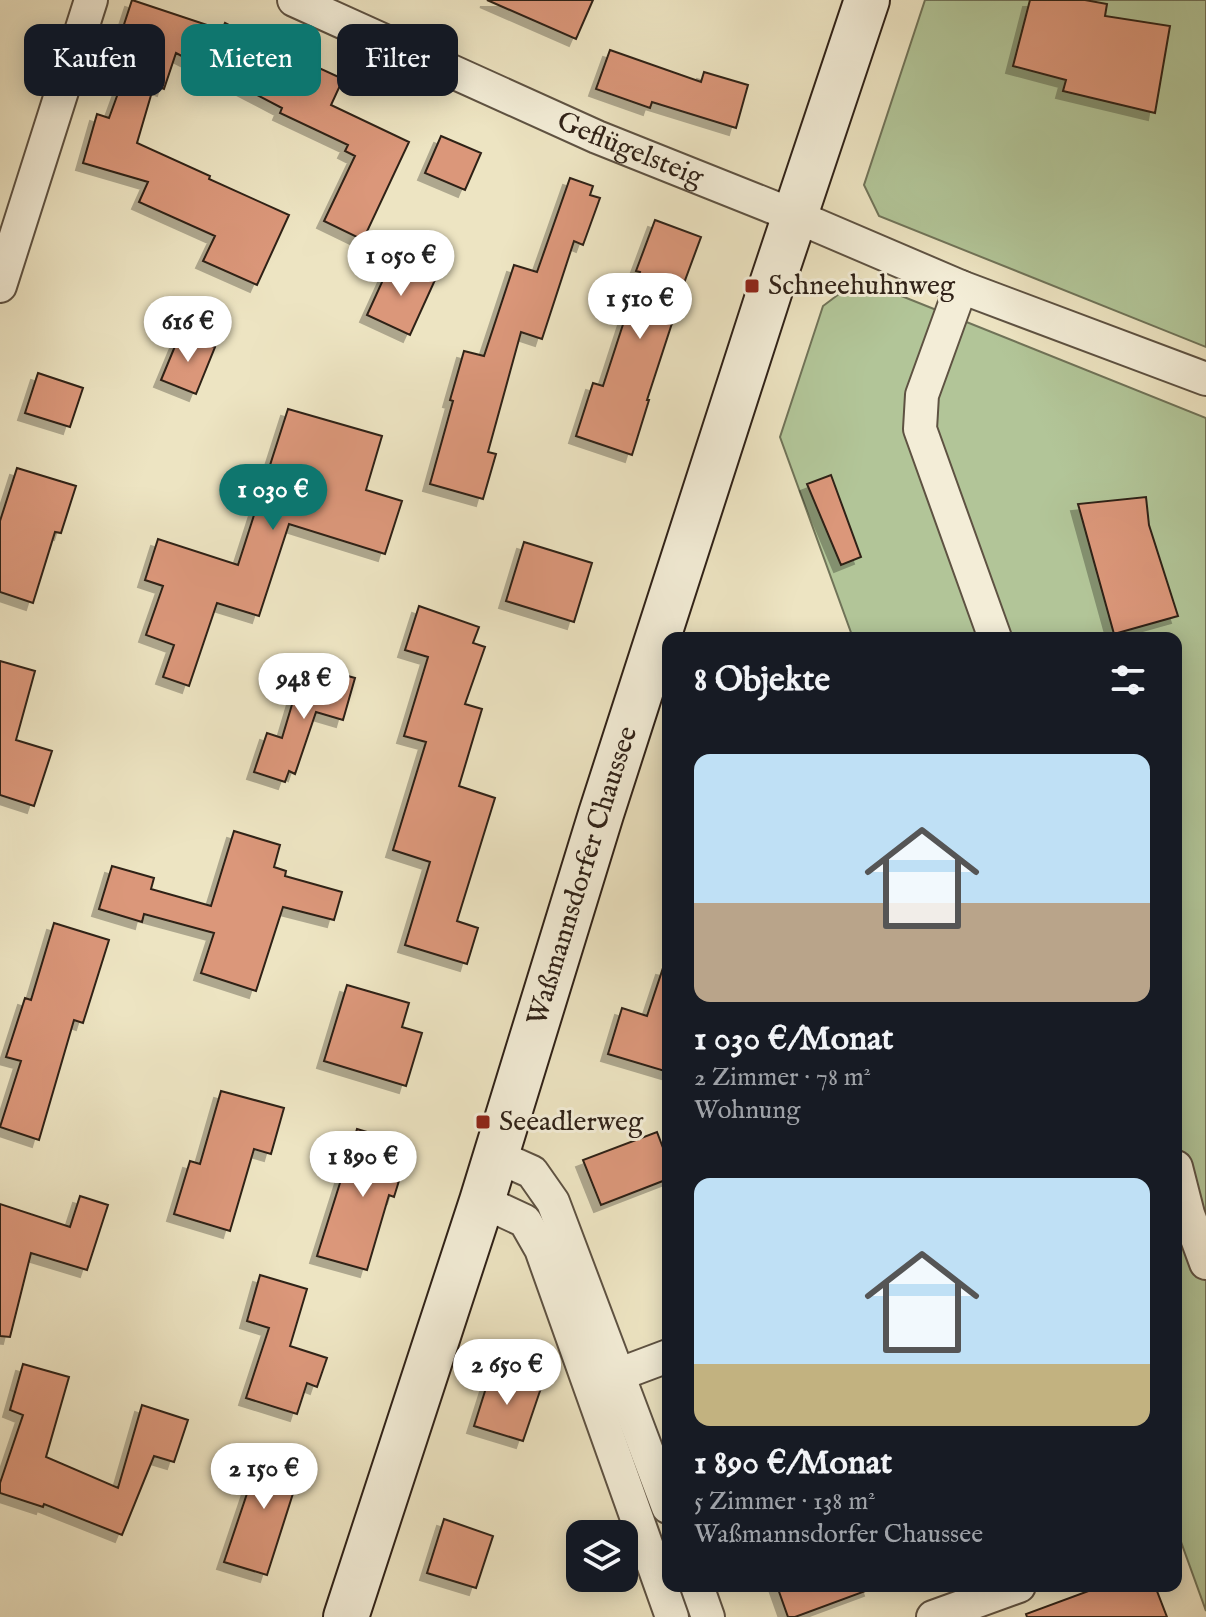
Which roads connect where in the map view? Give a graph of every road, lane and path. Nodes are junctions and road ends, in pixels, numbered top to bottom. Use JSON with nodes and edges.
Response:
{"nodes":[{"id":1,"x":91,"y":0,"type":"edge"},
{"id":2,"x":294,"y":0,"type":"edge"},
{"id":3,"x":867,"y":0,"type":"edge"},
{"id":4,"x":795,"y":216,"type":"junction"},
{"id":5,"x":0,"y":286,"type":"edge"},
{"id":6,"x":961,"y":287,"type":"junction"},
{"id":7,"x":1206,"y":379,"type":"edge"},
{"id":8,"x":993,"y":632,"type":"edge"},
{"id":9,"x":496,"y":1156,"type":"junction"},
{"id":10,"x":1182,"y":1190,"type":"edge"},
{"id":11,"x":482,"y":1201,"type":"junction"},
{"id":12,"x":1206,"y":1263,"type":"edge"},
{"id":13,"x":662,"y":1358,"type":"edge"},
{"id":14,"x":620,"y":1374,"type":"junction"},
{"id":15,"x":662,"y":1490,"type":"edge"},
{"id":16,"x":662,"y":1589,"type":"edge"},
{"id":17,"x":663,"y":1592,"type":"edge"},
{"id":18,"x":699,"y":1592,"type":"edge"},
{"id":19,"x":1002,"y":1592,"type":"edge"},
{"id":20,"x":346,"y":1617,"type":"edge"},
{"id":21,"x":672,"y":1617,"type":"edge"},
{"id":22,"x":708,"y":1617,"type":"edge"},
{"id":23,"x":933,"y":1617,"type":"edge"}],
"edges":[{"from":1,"to":5,"type":"street"},
{"from":2,"to":4,"type":"street","name":"Geflügelsteig"},
{"from":3,"to":4,"type":"street","name":"Waßmannsdorfer Chaussee"},
{"from":4,"to":6,"type":"street"},
{"from":4,"to":9,"type":"street","name":"Waßmannsdorfer Chaussee"},
{"from":6,"to":7,"type":"street"},
{"from":6,"to":8,"type":"street"},
{"from":9,"to":11,"type":"street","name":"Waßmannsdorfer Chaussee"},
{"from":9,"to":14,"type":"street"},
{"from":10,"to":12,"type":"street"},
{"from":11,"to":16,"type":"street"},
{"from":11,"to":20,"type":"street","name":"Waßmannsdorfer Chaussee"},
{"from":13,"to":14,"type":"street"},
{"from":14,"to":15,"type":"street"},
{"from":17,"to":21,"type":"street"},
{"from":18,"to":22,"type":"street"},
{"from":19,"to":23,"type":"street"}]}
